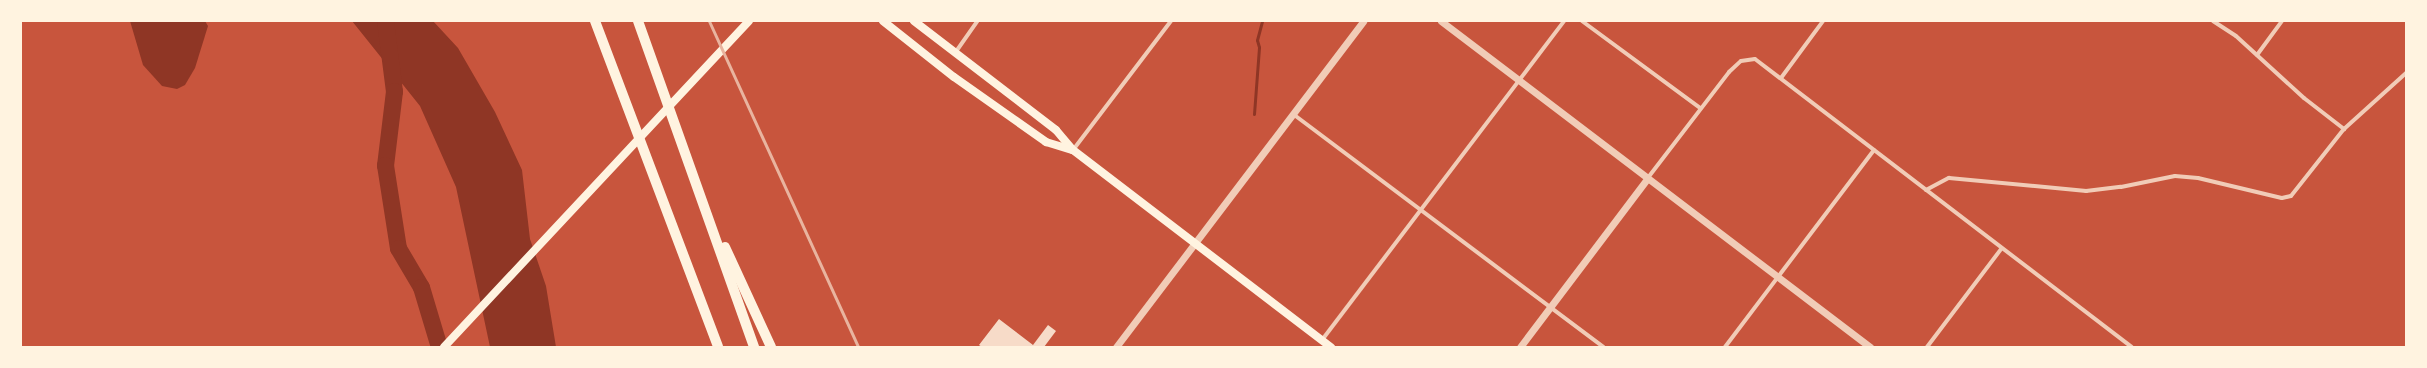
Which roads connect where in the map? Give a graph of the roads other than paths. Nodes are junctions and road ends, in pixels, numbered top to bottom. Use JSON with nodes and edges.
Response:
{"nodes":[{"id":1,"x":595,"y":21,"type":"edge"},
{"id":2,"x":638,"y":21,"type":"edge"},
{"id":3,"x":749,"y":21,"type":"edge"},
{"id":4,"x":882,"y":21,"type":"edge"},
{"id":5,"x":914,"y":21,"type":"edge"},
{"id":6,"x":977,"y":21,"type":"edge"},
{"id":7,"x":1171,"y":21,"type":"edge"},
{"id":8,"x":1363,"y":21,"type":"edge"},
{"id":9,"x":1441,"y":21,"type":"edge"},
{"id":10,"x":1564,"y":21,"type":"edge"},
{"id":11,"x":1582,"y":21,"type":"edge"},
{"id":12,"x":1823,"y":21,"type":"edge"},
{"id":13,"x":2213,"y":21,"type":"edge"},
{"id":14,"x":2282,"y":21,"type":"edge"},
{"id":15,"x":955,"y":53,"type":"junction"},
{"id":16,"x":2258,"y":55,"type":"junction"},
{"id":17,"x":2406,"y":73,"type":"edge"},
{"id":18,"x":1781,"y":78,"type":"junction"},
{"id":19,"x":1518,"y":80,"type":"junction"},
{"id":20,"x":1700,"y":108,"type":"junction"},
{"id":21,"x":1293,"y":114,"type":"junction"},
{"id":22,"x":2344,"y":130,"type":"junction"},
{"id":23,"x":681,"y":143,"type":"junction"},
{"id":24,"x":1072,"y":150,"type":"junction"},
{"id":25,"x":1874,"y":150,"type":"junction"},
{"id":26,"x":1647,"y":179,"type":"junction"},
{"id":27,"x":1926,"y":190,"type":"junction"},
{"id":28,"x":1420,"y":210,"type":"junction"},
{"id":29,"x":1196,"y":242,"type":"junction"},
{"id":30,"x":2001,"y":249,"type":"junction"},
{"id":31,"x":1778,"y":277,"type":"junction"},
{"id":32,"x":1550,"y":307,"type":"junction"},
{"id":33,"x":1322,"y":340,"type":"junction"},
{"id":34,"x":444,"y":347,"type":"edge"},
{"id":35,"x":718,"y":347,"type":"edge"},
{"id":36,"x":754,"y":347,"type":"edge"},
{"id":37,"x":771,"y":347,"type":"edge"},
{"id":38,"x":1116,"y":347,"type":"edge"},
{"id":39,"x":1331,"y":347,"type":"edge"},
{"id":40,"x":1520,"y":347,"type":"edge"},
{"id":41,"x":1603,"y":347,"type":"edge"},
{"id":42,"x":1725,"y":347,"type":"edge"},
{"id":43,"x":1870,"y":347,"type":"edge"},
{"id":44,"x":1927,"y":347,"type":"edge"},
{"id":45,"x":2132,"y":347,"type":"edge"}],
"edges":[{"from":1,"to":35,"type":"highway"},
{"from":2,"to":23,"type":"highway"},
{"from":3,"to":34,"type":"main road"},
{"from":4,"to":24,"type":"main road"},
{"from":5,"to":15,"type":"main road"},
{"from":6,"to":15,"type":"street"},
{"from":7,"to":24,"type":"street"},
{"from":8,"to":21,"type":"street"},
{"from":9,"to":19,"type":"street"},
{"from":10,"to":19,"type":"street"},
{"from":11,"to":20,"type":"street"},
{"from":12,"to":18,"type":"street"},
{"from":13,"to":16,"type":"street"},
{"from":14,"to":16,"type":"street"},
{"from":15,"to":24,"type":"main road"},
{"from":16,"to":22,"type":"street"},
{"from":17,"to":22,"type":"street"},
{"from":18,"to":20,"type":"street"},
{"from":18,"to":25,"type":"street"},
{"from":19,"to":26,"type":"street"},
{"from":19,"to":28,"type":"street"},
{"from":20,"to":26,"type":"street"},
{"from":21,"to":28,"type":"street"},
{"from":21,"to":29,"type":"street"},
{"from":22,"to":27,"type":"street"},
{"from":23,"to":36,"type":"highway"},
{"from":23,"to":37,"type":"highway"},
{"from":24,"to":29,"type":"main road"},
{"from":25,"to":27,"type":"street"},
{"from":25,"to":31,"type":"street"},
{"from":26,"to":31,"type":"street"},
{"from":26,"to":32,"type":"street"},
{"from":27,"to":30,"type":"street"},
{"from":28,"to":32,"type":"street"},
{"from":28,"to":33,"type":"street"},
{"from":29,"to":33,"type":"main road"},
{"from":29,"to":38,"type":"street"},
{"from":30,"to":44,"type":"street"},
{"from":30,"to":45,"type":"street"},
{"from":31,"to":42,"type":"street"},
{"from":31,"to":43,"type":"street"},
{"from":32,"to":40,"type":"street"},
{"from":32,"to":41,"type":"street"},
{"from":33,"to":39,"type":"main road"}]}
